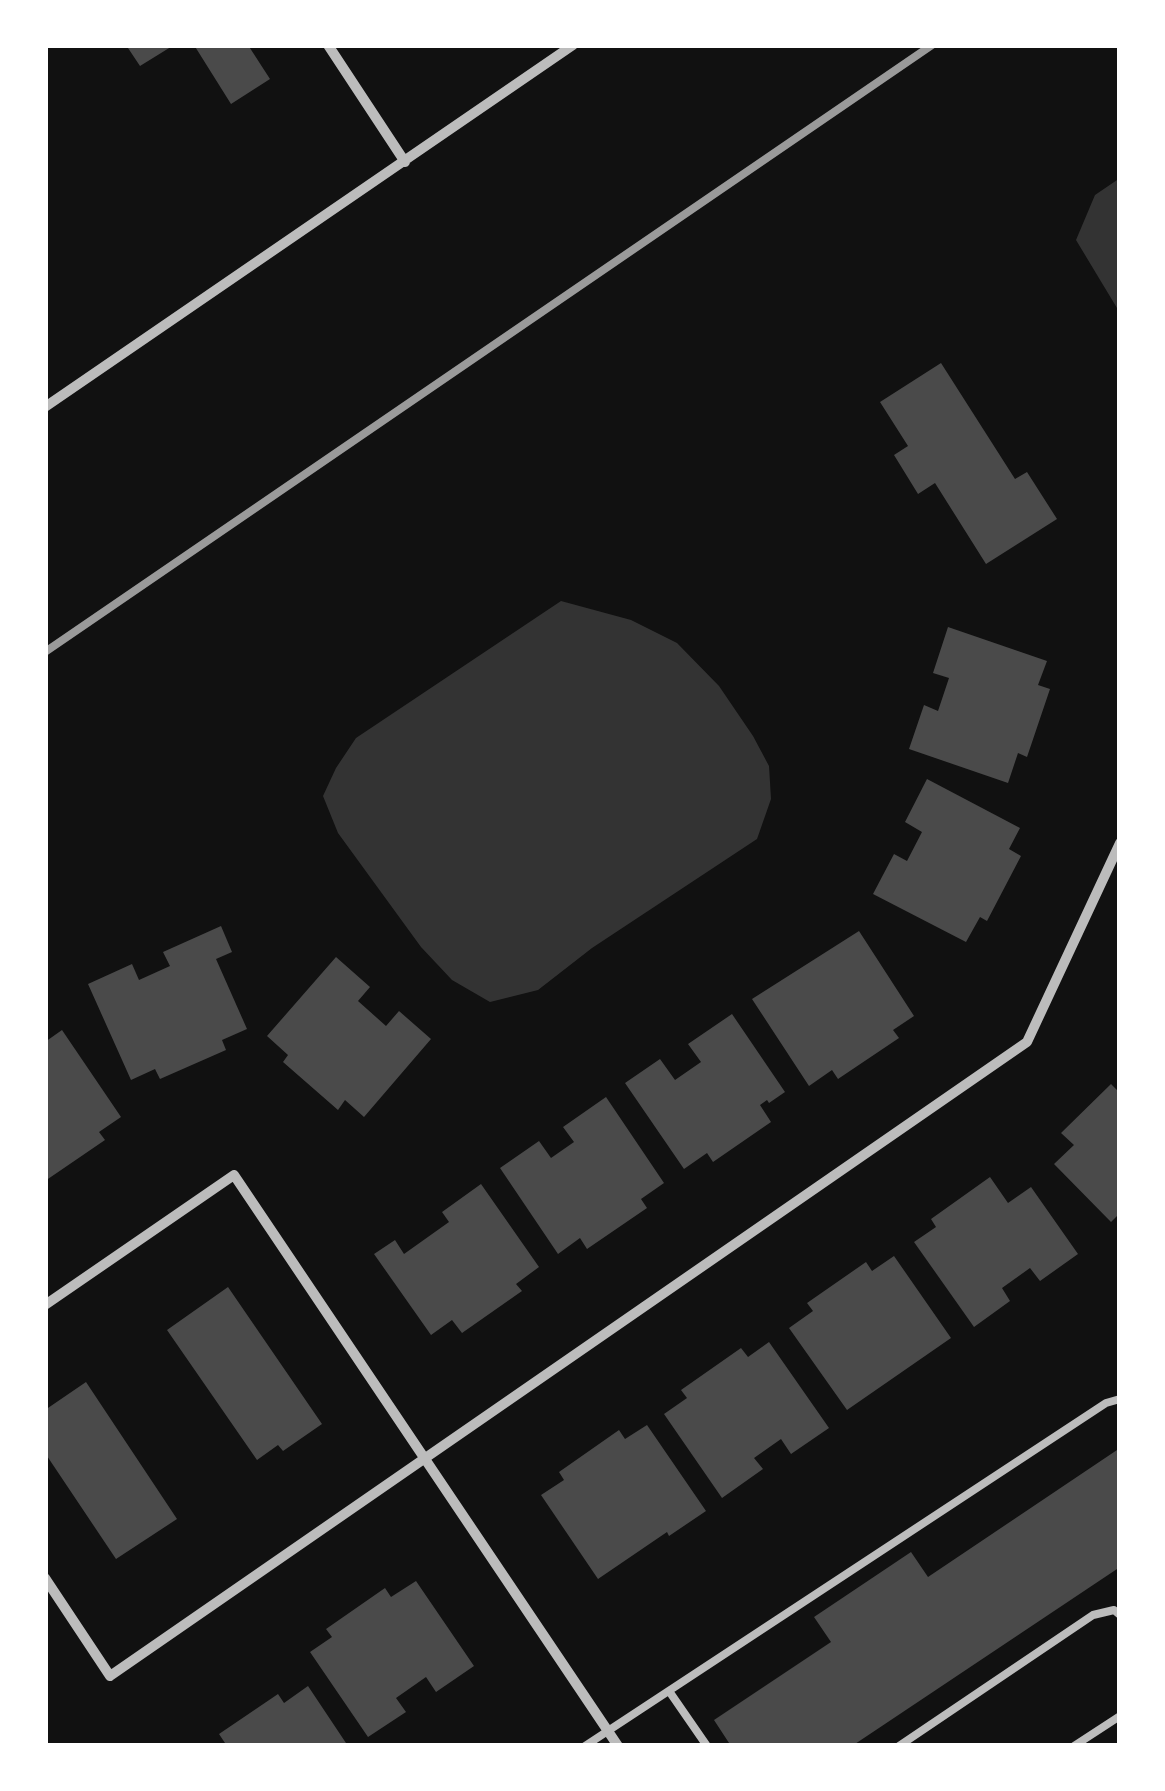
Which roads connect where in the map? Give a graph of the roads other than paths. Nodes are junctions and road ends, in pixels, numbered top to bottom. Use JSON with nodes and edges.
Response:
{"nodes":[{"id":1,"x":328,"y":45,"type":"edge"},
{"id":2,"x":573,"y":45,"type":"edge"},
{"id":3,"x":405,"y":162,"type":"junction"},
{"id":4,"x":45,"y":407,"type":"edge"},
{"id":5,"x":1120,"y":843,"type":"edge"},
{"id":6,"x":45,"y":1304,"type":"edge"},
{"id":7,"x":1120,"y":1399,"type":"edge"},
{"id":8,"x":426,"y":1458,"type":"junction"},
{"id":9,"x":45,"y":1578,"type":"edge"},
{"id":10,"x":1120,"y":1616,"type":"edge"},
{"id":11,"x":669,"y":1690,"type":"junction"},
{"id":12,"x":1120,"y":1716,"type":"edge"},
{"id":13,"x":608,"y":1731,"type":"junction"},
{"id":14,"x":586,"y":1746,"type":"edge"},
{"id":15,"x":618,"y":1746,"type":"edge"},
{"id":16,"x":707,"y":1746,"type":"edge"},
{"id":17,"x":900,"y":1746,"type":"edge"},
{"id":18,"x":1074,"y":1746,"type":"edge"}],
"edges":[{"from":1,"to":3,"type":"street"},
{"from":2,"to":3,"type":"street"},
{"from":3,"to":4,"type":"street"},
{"from":5,"to":8,"type":"street"},
{"from":6,"to":8,"type":"street"},
{"from":7,"to":11,"type":"lane"},
{"from":8,"to":9,"type":"street"},
{"from":8,"to":13,"type":"street"},
{"from":10,"to":17,"type":"lane"},
{"from":11,"to":13,"type":"lane"},
{"from":11,"to":16,"type":"lane"},
{"from":12,"to":18,"type":"lane"},
{"from":13,"to":14,"type":"lane"},
{"from":13,"to":15,"type":"street"}]}
